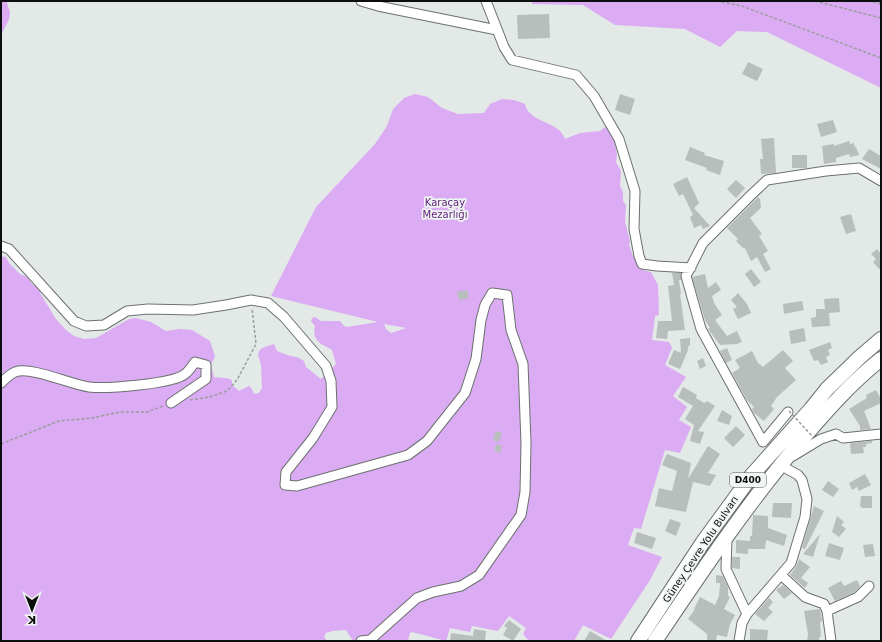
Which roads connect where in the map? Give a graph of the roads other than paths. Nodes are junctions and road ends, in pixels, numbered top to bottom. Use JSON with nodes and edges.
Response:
{"nodes":[{"id":1,"x":361,"y":1,"type":"edge"},
{"id":2,"x":486,"y":1,"type":"edge"},
{"id":3,"x":497,"y":30,"type":"junction"},
{"id":4,"x":881,"y":181,"type":"edge"},
{"id":5,"x":1,"y":246,"type":"edge"},
{"id":6,"x":690,"y":268,"type":"junction"},
{"id":7,"x":881,"y":339,"type":"edge"},
{"id":8,"x":881,"y":359,"type":"edge"},
{"id":9,"x":1,"y":383,"type":"edge"},
{"id":10,"x":171,"y":403,"type":"road end"},
{"id":11,"x":788,"y":412,"type":"road end"},
{"id":12,"x":881,"y":434,"type":"edge"},
{"id":13,"x":780,"y":464,"type":"junction"},
{"id":14,"x":727,"y":535,"type":"junction"},
{"id":15,"x":781,"y":575,"type":"junction"},
{"id":16,"x":869,"y":586,"type":"dead end"},
{"id":17,"x":827,"y":611,"type":"junction"},
{"id":18,"x":747,"y":614,"type":"junction"},
{"id":19,"x":361,"y":641,"type":"edge"},
{"id":20,"x":638,"y":641,"type":"edge"},
{"id":21,"x":655,"y":641,"type":"edge"},
{"id":22,"x":739,"y":641,"type":"edge"},
{"id":23,"x":831,"y":641,"type":"edge"}],
"edges":[{"from":1,"to":3,"type":"street"},
{"from":2,"to":3,"type":"street"},
{"from":3,"to":6,"type":"street"},
{"from":4,"to":6,"type":"street"},
{"from":5,"to":19,"type":"street"},
{"from":6,"to":11,"type":"street"},
{"from":7,"to":20,"type":"highway","name":"Güney Çevre Yolu Bulvarı","number":"D400"},
{"from":8,"to":13,"type":"highway","name":"Güney Çevre Yolu Bulvarı","number":"D400"},
{"from":9,"to":10,"type":"street"},
{"from":12,"to":13,"type":"street"},
{"from":13,"to":14,"type":"highway","name":"Güney Çevre Yolu Bulvarı","number":"D400"},
{"from":13,"to":15,"type":"street"},
{"from":14,"to":18,"type":"street"},
{"from":14,"to":21,"type":"highway","name":"Güney Çevre Yolu Bulvarı","number":"D400"},
{"from":15,"to":17,"type":"street"},
{"from":15,"to":18,"type":"street"},
{"from":16,"to":17,"type":"street"},
{"from":17,"to":23,"type":"street"},
{"from":18,"to":22,"type":"street"}]}
